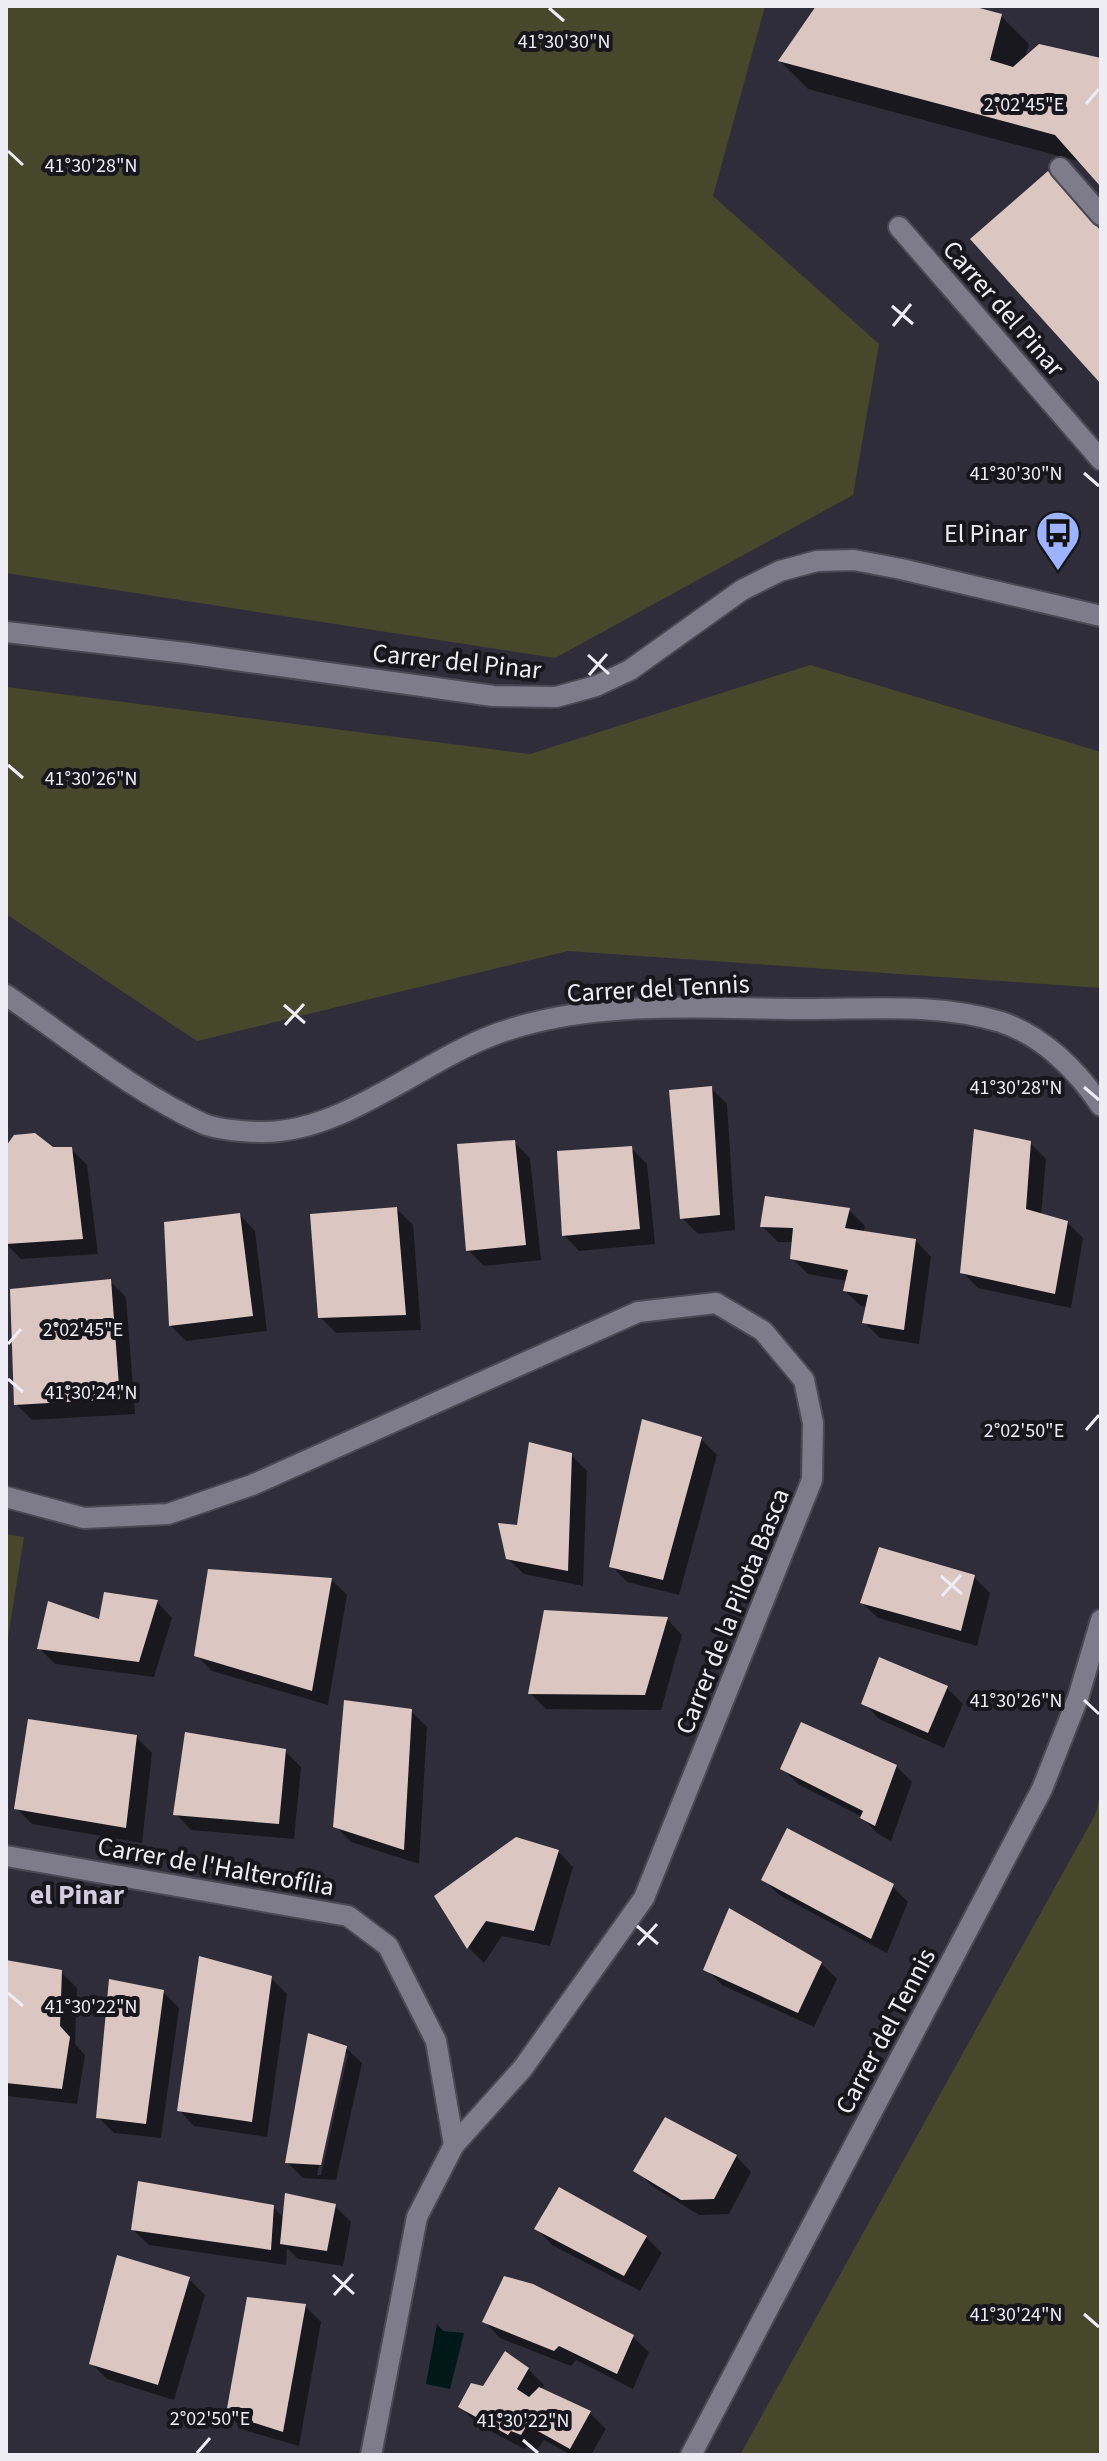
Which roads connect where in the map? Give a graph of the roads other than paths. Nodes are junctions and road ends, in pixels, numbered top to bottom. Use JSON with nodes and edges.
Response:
{"nodes":[{"id":1,"x":1060,"y":168,"type":"dead end"},
{"id":2,"x":1101,"y":215,"type":"edge"},
{"id":3,"x":899,"y":227,"type":"dead end"},
{"id":4,"x":1101,"y":460,"type":"edge"},
{"id":5,"x":1101,"y":616,"type":"edge"},
{"id":6,"x":6,"y":632,"type":"edge"},
{"id":7,"x":6,"y":995,"type":"edge"},
{"id":8,"x":1101,"y":1106,"type":"edge"},
{"id":9,"x":6,"y":1497,"type":"edge"},
{"id":10,"x":1101,"y":1620,"type":"edge"},
{"id":11,"x":6,"y":1856,"type":"edge"},
{"id":12,"x":454,"y":2145,"type":"junction"},
{"id":13,"x":371,"y":2455,"type":"edge"},
{"id":14,"x":691,"y":2455,"type":"edge"}],
"edges":[{"from":1,"to":2,"type":"street"},
{"from":3,"to":4,"type":"street","name":"Carrer del Pinar"},
{"from":5,"to":6,"type":"street","name":"Carrer del Pinar"},
{"from":7,"to":8,"type":"street","name":"Carrer del Tennis"},
{"from":9,"to":12,"type":"street","name":"Carrer de la Pilota Basca"},
{"from":10,"to":14,"type":"street","name":"Carrer del Tennis"},
{"from":11,"to":12,"type":"street","name":"Carrer de l'Halterofília"},
{"from":12,"to":13,"type":"street","name":"Carrer de la Pilota Basca"}]}
